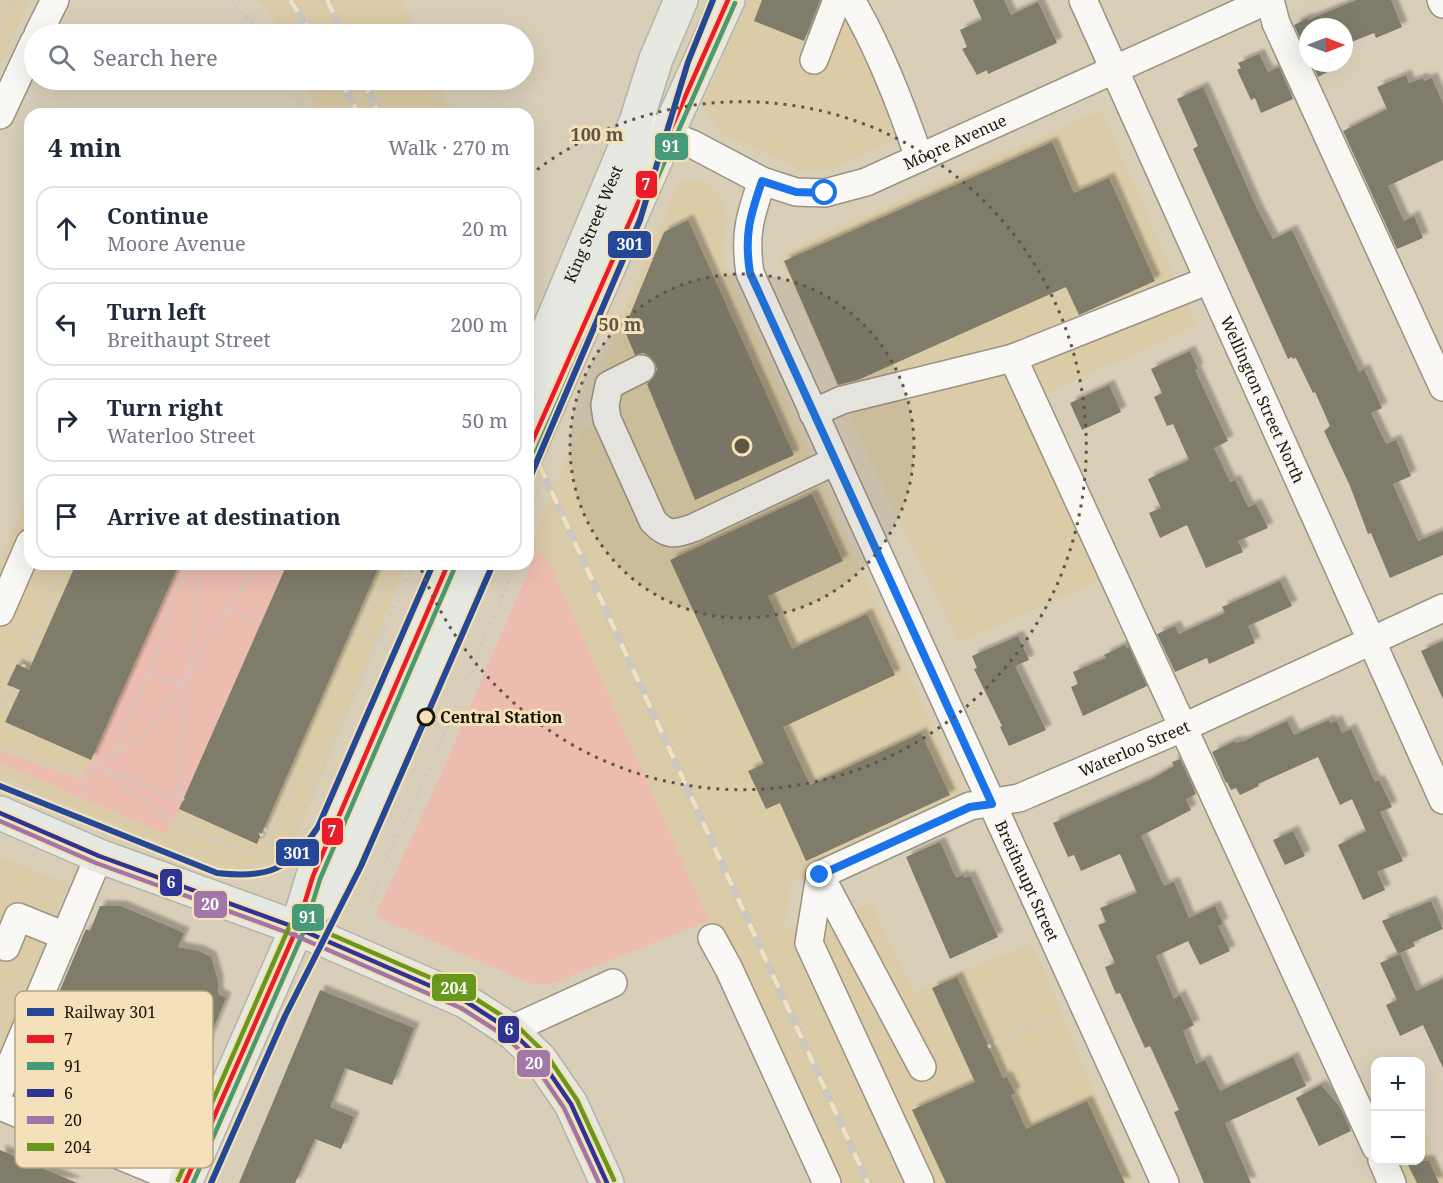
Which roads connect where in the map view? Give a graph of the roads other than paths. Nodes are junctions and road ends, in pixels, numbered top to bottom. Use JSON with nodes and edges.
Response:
{"nodes":[{"id":1,"x":55,"y":0,"type":"edge"},
{"id":2,"x":681,"y":0,"type":"edge"},
{"id":3,"x":728,"y":0,"type":"edge"},
{"id":4,"x":837,"y":0,"type":"edge"},
{"id":5,"x":851,"y":0,"type":"edge"},
{"id":6,"x":1083,"y":0,"type":"edge"},
{"id":7,"x":1269,"y":0,"type":"edge"},
{"id":8,"x":1441,"y":0,"type":"edge"},
{"id":9,"x":1443,"y":4,"type":"edge"},
{"id":10,"x":43,"y":24,"type":"edge"},
{"id":11,"x":814,"y":60,"type":"dead end"},
{"id":12,"x":24,"y":63,"type":"edge"},
{"id":13,"x":1116,"y":71,"type":"junction"},
{"id":14,"x":0,"y":115,"type":"edge"},
{"id":15,"x":636,"y":122,"type":"junction"},
{"id":16,"x":667,"y":134,"type":"junction"},
{"id":17,"x":919,"y":158,"type":"junction"},
{"id":18,"x":762,"y":181,"type":"junction"},
{"id":19,"x":1209,"y":280,"type":"junction"},
{"id":20,"x":1013,"y":358,"type":"junction"},
{"id":21,"x":534,"y":365,"type":"edge"},
{"id":22,"x":641,"y":369,"type":"dead end"},
{"id":23,"x":1443,"y":387,"type":"edge"},
{"id":24,"x":813,"y":413,"type":"junction"},
{"id":25,"x":538,"y":457,"type":"edge"},
{"id":26,"x":835,"y":461,"type":"junction"},
{"id":27,"x":24,"y":557,"type":"edge"},
{"id":28,"x":445,"y":570,"type":"edge"},
{"id":29,"x":475,"y":570,"type":"edge"},
{"id":30,"x":1443,"y":608,"type":"edge"},
{"id":31,"x":0,"y":612,"type":"edge"},
{"id":32,"x":1371,"y":641,"type":"junction"},
{"id":33,"x":1182,"y":728,"type":"junction"},
{"id":34,"x":1443,"y":800,"type":"edge"},
{"id":35,"x":992,"y":804,"type":"junction"},
{"id":36,"x":0,"y":813,"type":"edge"},
{"id":37,"x":99,"y":856,"type":"junction"},
{"id":38,"x":820,"y":875,"type":"junction"},
{"id":39,"x":297,"y":928,"type":"junction"},
{"id":40,"x":65,"y":936,"type":"junction"},
{"id":41,"x":712,"y":938,"type":"dead end"},
{"id":42,"x":6,"y":947,"type":"dead end"},
{"id":43,"x":613,"y":983,"type":"dead end"},
{"id":44,"x":42,"y":991,"type":"edge"},
{"id":45,"x":510,"y":1030,"type":"junction"},
{"id":46,"x":15,"y":1054,"type":"edge"},
{"id":47,"x":922,"y":1066,"type":"dead end"},
{"id":48,"x":0,"y":1090,"type":"edge"},
{"id":49,"x":213,"y":1097,"type":"edge"},
{"id":50,"x":0,"y":1106,"type":"edge"},
{"id":51,"x":15,"y":1112,"type":"edge"},
{"id":52,"x":1371,"y":1136,"type":"edge"},
{"id":53,"x":1384,"y":1165,"type":"edge"},
{"id":54,"x":149,"y":1168,"type":"edge"},
{"id":55,"x":173,"y":1178,"type":"edge"},
{"id":56,"x":607,"y":1183,"type":"edge"},
{"id":57,"x":827,"y":1183,"type":"edge"},
{"id":58,"x":920,"y":1183,"type":"edge"},
{"id":59,"x":1165,"y":1183,"type":"edge"},
{"id":60,"x":1392,"y":1183,"type":"edge"}],
"edges":[{"from":1,"to":10,"type":"street"},
{"from":2,"to":15,"type":"main road","name":"King Street West"},
{"from":3,"to":16,"type":"main road","name":"King Street West"},
{"from":4,"to":11,"type":"street"},
{"from":5,"to":17,"type":"street"},
{"from":6,"to":13,"type":"street","name":"Wellington Street North"},
{"from":7,"to":13,"type":"street","name":"Moore Avenue"},
{"from":7,"to":23,"type":"street"},
{"from":8,"to":9,"type":"street"},
{"from":12,"to":14,"type":"street"},
{"from":13,"to":17,"type":"street","name":"Moore Avenue"},
{"from":13,"to":19,"type":"street","name":"Wellington Street North"},
{"from":15,"to":16,"type":"street","name":"Moore Avenue"},
{"from":15,"to":21,"type":"main road","name":"King Street West"},
{"from":16,"to":18,"type":"street","name":"Moore Avenue"},
{"from":16,"to":25,"type":"main road","name":"King Street West"},
{"from":17,"to":18,"type":"street","name":"Moore Avenue"},
{"from":18,"to":24,"type":"street","name":"Breithaupt Street"},
{"from":19,"to":20,"type":"street"},
{"from":19,"to":32,"type":"street","name":"Wellington Street North"},
{"from":20,"to":24,"type":"street"},
{"from":20,"to":33,"type":"street"},
{"from":22,"to":26,"type":"street"},
{"from":24,"to":26,"type":"street","name":"Breithaupt Street"},
{"from":26,"to":35,"type":"street","name":"Breithaupt Street"},
{"from":27,"to":31,"type":"street"},
{"from":28,"to":39,"type":"main road"},
{"from":29,"to":39,"type":"main road"},
{"from":30,"to":32,"type":"street","name":"Waterloo Street"},
{"from":32,"to":33,"type":"street","name":"Waterloo Street"},
{"from":32,"to":34,"type":"street","name":"Wellington Street North"},
{"from":33,"to":35,"type":"street","name":"Waterloo Street"},
{"from":33,"to":52,"type":"street"},
{"from":35,"to":38,"type":"street","name":"Waterloo Street"},
{"from":35,"to":59,"type":"street","name":"Breithaupt Street"},
{"from":36,"to":37,"type":"main road"},
{"from":37,"to":39,"type":"main road"},
{"from":37,"to":40,"type":"street"},
{"from":38,"to":47,"type":"street"},
{"from":38,"to":58,"type":"street"},
{"from":39,"to":45,"type":"main road"},
{"from":39,"to":49,"type":"main road"},
{"from":40,"to":42,"type":"street"},
{"from":40,"to":44,"type":"street"},
{"from":41,"to":57,"type":"street"},
{"from":43,"to":45,"type":"street"},
{"from":45,"to":56,"type":"main road"},
{"from":46,"to":48,"type":"street"},
{"from":50,"to":51,"type":"street"},
{"from":53,"to":60,"type":"street"},
{"from":54,"to":55,"type":"street"}]}
